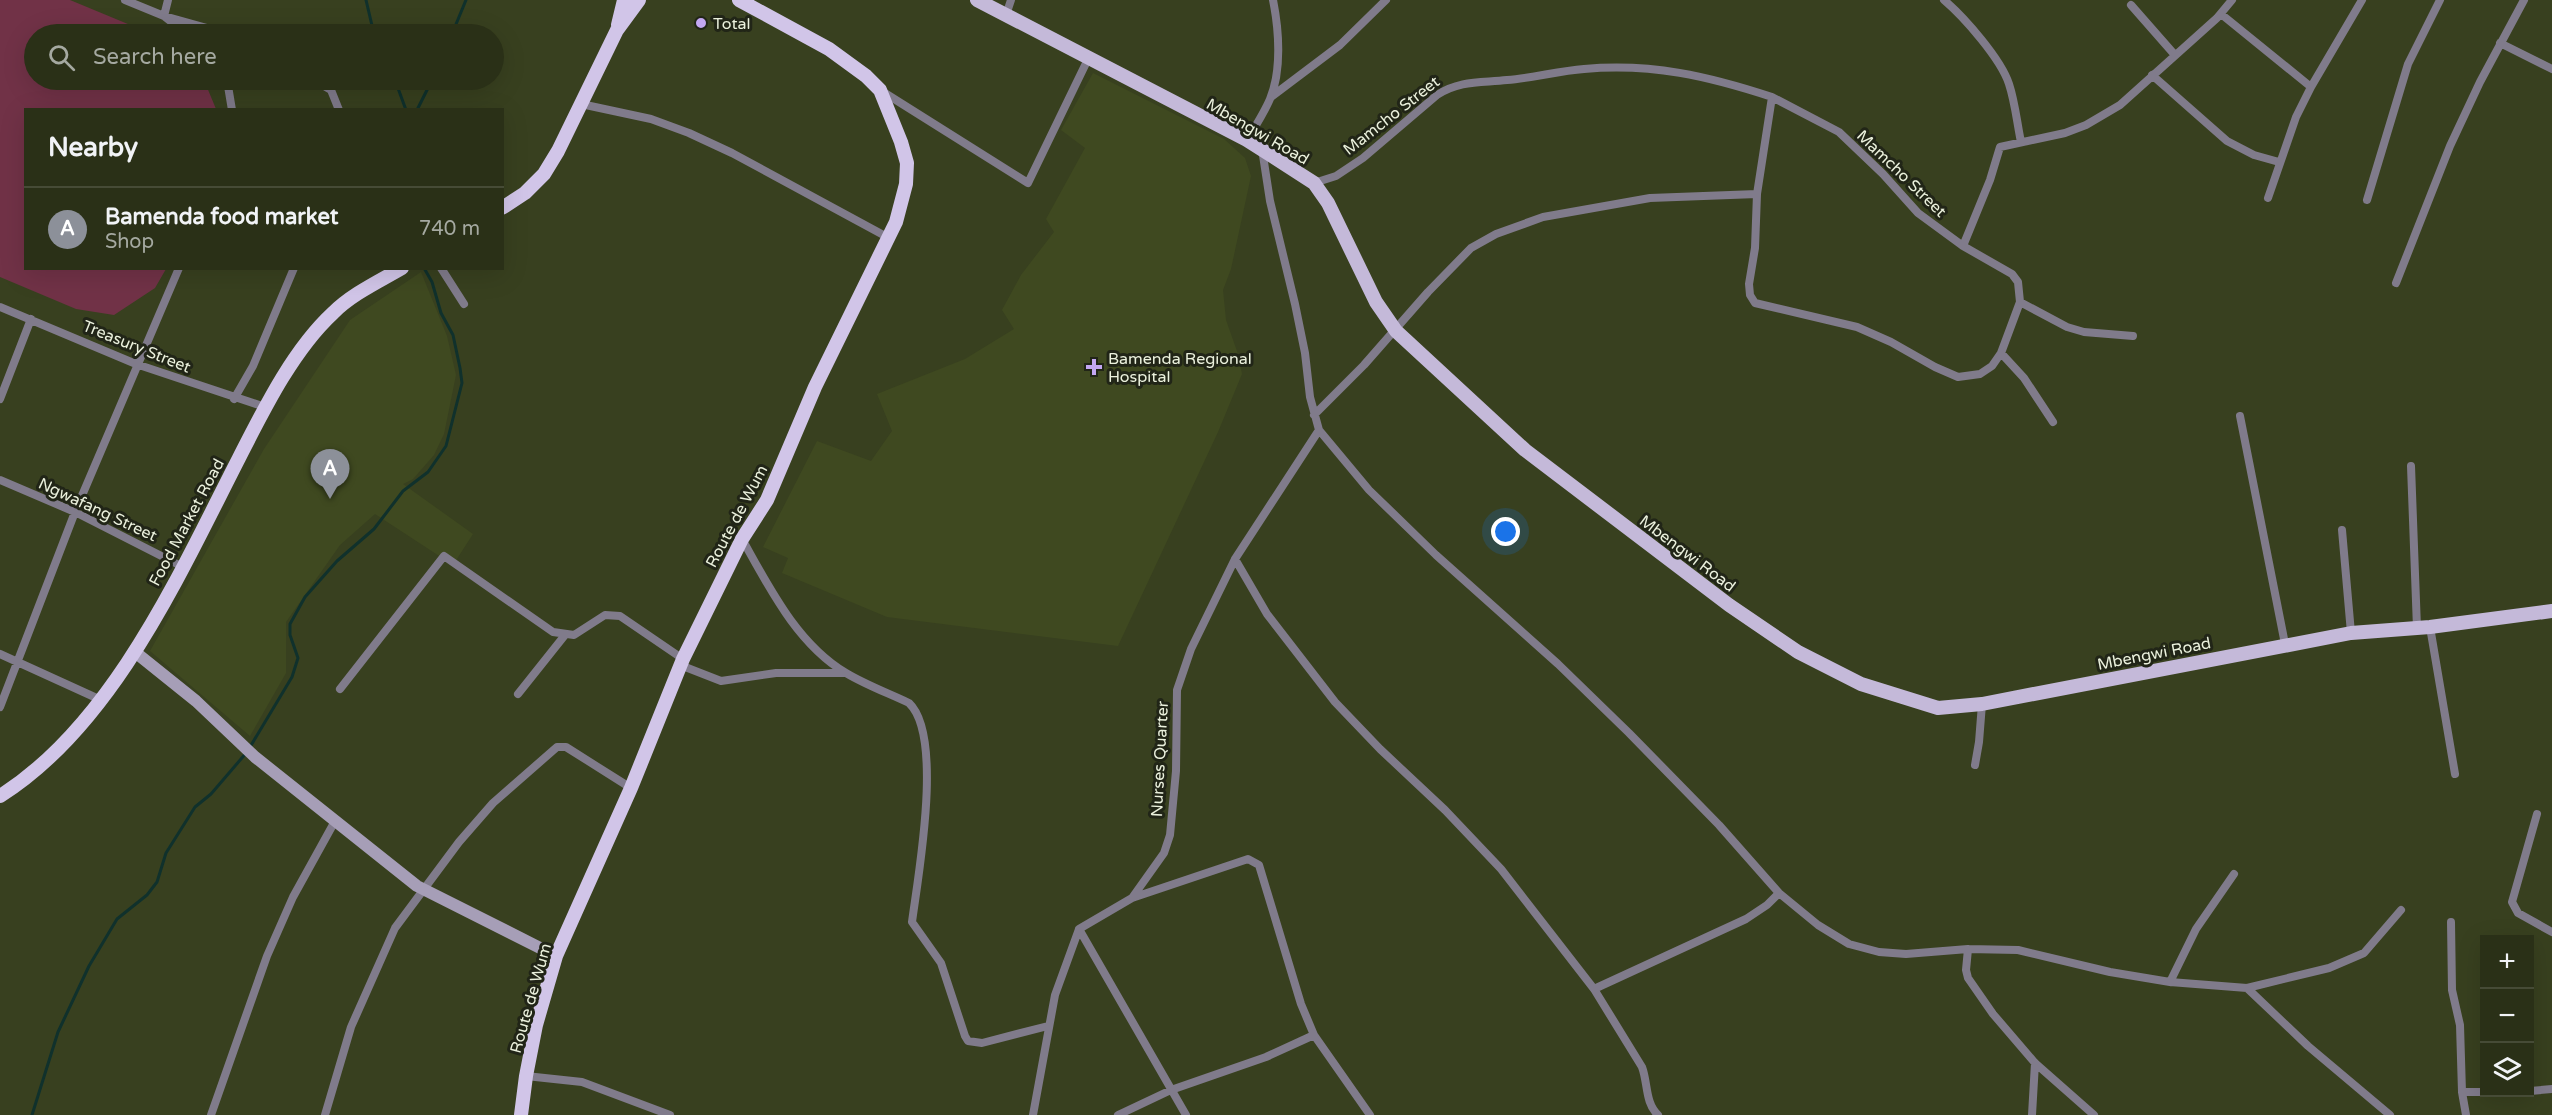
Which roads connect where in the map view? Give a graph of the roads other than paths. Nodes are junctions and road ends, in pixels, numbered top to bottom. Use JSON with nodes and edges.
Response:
{"nodes":[{"id":1,"x":124,"y":0,"type":"edge"},
{"id":2,"x":168,"y":0,"type":"edge"},
{"id":3,"x":624,"y":0,"type":"edge"},
{"id":4,"x":639,"y":0,"type":"edge"},
{"id":5,"x":728,"y":0,"type":"edge"},
{"id":6,"x":977,"y":0,"type":"edge"},
{"id":7,"x":1011,"y":0,"type":"edge"},
{"id":8,"x":1273,"y":0,"type":"edge"},
{"id":9,"x":1386,"y":0,"type":"edge"},
{"id":10,"x":1944,"y":0,"type":"edge"},
{"id":11,"x":2232,"y":0,"type":"edge"},
{"id":12,"x":2362,"y":0,"type":"edge"},
{"id":13,"x":2440,"y":0,"type":"edge"},
{"id":14,"x":2524,"y":0,"type":"edge"},
{"id":15,"x":741,"y":1,"type":"edge"},
{"id":16,"x":2131,"y":5,"type":"dead end"},
{"id":17,"x":2221,"y":14,"type":"junction"},
{"id":18,"x":1006,"y":15,"type":"junction"},
{"id":19,"x":164,"y":16,"type":"junction"},
{"id":20,"x":174,"y":24,"type":"edge"},
{"id":21,"x":193,"y":24,"type":"edge"},
{"id":22,"x":617,"y":30,"type":"junction"},
{"id":23,"x":2500,"y":43,"type":"junction"},
{"id":24,"x":2174,"y":54,"type":"junction"},
{"id":25,"x":1089,"y":57,"type":"junction"},
{"id":26,"x":2552,"y":69,"type":"edge"},
{"id":27,"x":2152,"y":75,"type":"junction"},
{"id":28,"x":2311,"y":87,"type":"junction"},
{"id":29,"x":229,"y":90,"type":"edge"},
{"id":30,"x":331,"y":90,"type":"edge"},
{"id":31,"x":880,"y":90,"type":"junction"},
{"id":32,"x":1271,"y":97,"type":"junction"},
{"id":33,"x":1772,"y":97,"type":"junction"},
{"id":34,"x":581,"y":104,"type":"junction"},
{"id":35,"x":232,"y":108,"type":"edge"},
{"id":36,"x":338,"y":108,"type":"edge"},
{"id":37,"x":1247,"y":140,"type":"junction"},
{"id":38,"x":2021,"y":142,"type":"junction"},
{"id":39,"x":1262,"y":149,"type":"junction"},
{"id":40,"x":2279,"y":162,"type":"junction"},
{"id":41,"x":1314,"y":183,"type":"junction"},
{"id":42,"x":1757,"y":194,"type":"junction"},
{"id":43,"x":2268,"y":198,"type":"dead end"},
{"id":44,"x":2367,"y":200,"type":"dead end"},
{"id":45,"x":504,"y":207,"type":"edge"},
{"id":46,"x":889,"y":238,"type":"junction"},
{"id":47,"x":1963,"y":246,"type":"junction"},
{"id":48,"x":177,"y":270,"type":"edge"},
{"id":49,"x":293,"y":270,"type":"edge"},
{"id":50,"x":399,"y":270,"type":"edge"},
{"id":51,"x":442,"y":270,"type":"edge"},
{"id":52,"x":2396,"y":282,"type":"dead end"},
{"id":53,"x":2020,"y":302,"type":"junction"},
{"id":54,"x":464,"y":304,"type":"dead end"},
{"id":55,"x":0,"y":307,"type":"edge"},
{"id":56,"x":32,"y":319,"type":"junction"},
{"id":57,"x":1395,"y":331,"type":"junction"},
{"id":58,"x":2133,"y":336,"type":"dead end"},
{"id":59,"x":2001,"y":353,"type":"junction"},
{"id":60,"x":136,"y":364,"type":"junction"},
{"id":61,"x":0,"y":399,"type":"edge"},
{"id":62,"x":234,"y":399,"type":"junction"},
{"id":63,"x":265,"y":407,"type":"junction"},
{"id":64,"x":1314,"y":415,"type":"junction"},
{"id":65,"x":2240,"y":416,"type":"dead end"},
{"id":66,"x":2053,"y":422,"type":"dead end"},
{"id":67,"x":1319,"y":430,"type":"junction"},
{"id":68,"x":2411,"y":466,"type":"dead end"},
{"id":69,"x":0,"y":480,"type":"edge"},
{"id":70,"x":75,"y":512,"type":"junction"},
{"id":71,"x":2342,"y":530,"type":"dead end"},
{"id":72,"x":742,"y":539,"type":"junction"},
{"id":73,"x":1235,"y":559,"type":"junction"},
{"id":74,"x":183,"y":567,"type":"junction"},
{"id":75,"x":2552,"y":611,"type":"edge"},
{"id":76,"x":2423,"y":627,"type":"junction"},
{"id":77,"x":2351,"y":633,"type":"junction"},
{"id":78,"x":565,"y":635,"type":"junction"},
{"id":79,"x":2284,"y":644,"type":"junction"},
{"id":80,"x":135,"y":652,"type":"junction"},
{"id":81,"x":0,"y":654,"type":"edge"},
{"id":82,"x":16,"y":662,"type":"junction"},
{"id":83,"x":681,"y":662,"type":"junction"},
{"id":84,"x":845,"y":673,"type":"junction"},
{"id":85,"x":340,"y":689,"type":"dead end"},
{"id":86,"x":518,"y":694,"type":"dead end"},
{"id":87,"x":101,"y":700,"type":"junction"},
{"id":88,"x":1982,"y":704,"type":"junction"},
{"id":89,"x":0,"y":708,"type":"edge"},
{"id":90,"x":1975,"y":765,"type":"dead end"},
{"id":91,"x":2455,"y":774,"type":"dead end"},
{"id":92,"x":631,"y":788,"type":"junction"},
{"id":93,"x":0,"y":796,"type":"edge"},
{"id":94,"x":2537,"y":814,"type":"dead end"},
{"id":95,"x":335,"y":821,"type":"junction"},
{"id":96,"x":2234,"y":874,"type":"dead end"},
{"id":97,"x":424,"y":889,"type":"junction"},
{"id":98,"x":1779,"y":893,"type":"junction"},
{"id":99,"x":1131,"y":898,"type":"junction"},
{"id":100,"x":2401,"y":910,"type":"dead end"},
{"id":101,"x":2451,"y":922,"type":"dead end"},
{"id":102,"x":1079,"y":929,"type":"junction"},
{"id":103,"x":2552,"y":932,"type":"edge"},
{"id":104,"x":1968,"y":949,"type":"junction"},
{"id":105,"x":556,"y":956,"type":"junction"},
{"id":106,"x":2170,"y":982,"type":"junction"},
{"id":107,"x":2247,"y":988,"type":"junction"},
{"id":108,"x":1594,"y":989,"type":"junction"},
{"id":109,"x":1048,"y":1026,"type":"junction"},
{"id":110,"x":1314,"y":1035,"type":"junction"},
{"id":111,"x":2035,"y":1063,"type":"junction"},
{"id":112,"x":526,"y":1076,"type":"junction"},
{"id":113,"x":2552,"y":1089,"type":"edge"},
{"id":114,"x":1171,"y":1090,"type":"junction"},
{"id":115,"x":2534,"y":1091,"type":"edge"},
{"id":116,"x":2462,"y":1092,"type":"junction"},
{"id":117,"x":2480,"y":1092,"type":"edge"},
{"id":118,"x":211,"y":1115,"type":"edge"},
{"id":119,"x":325,"y":1115,"type":"edge"},
{"id":120,"x":521,"y":1115,"type":"edge"},
{"id":121,"x":670,"y":1115,"type":"edge"},
{"id":122,"x":1033,"y":1115,"type":"edge"},
{"id":123,"x":1118,"y":1115,"type":"edge"},
{"id":124,"x":1186,"y":1115,"type":"edge"},
{"id":125,"x":1370,"y":1115,"type":"edge"},
{"id":126,"x":1658,"y":1115,"type":"edge"},
{"id":127,"x":2032,"y":1115,"type":"edge"},
{"id":128,"x":2094,"y":1115,"type":"edge"},
{"id":129,"x":2390,"y":1115,"type":"edge"},
{"id":130,"x":2466,"y":1115,"type":"edge"}],
"edges":[{"from":1,"to":19,"type":"street"},
{"from":2,"to":19,"type":"street"},
{"from":3,"to":22,"type":"highway"},
{"from":4,"to":22,"type":"highway"},
{"from":5,"to":15,"type":"highway"},
{"from":6,"to":18,"type":"main road","name":"Mbengwi Road"},
{"from":7,"to":18,"type":"street"},
{"from":8,"to":32,"type":"street"},
{"from":9,"to":32,"type":"street"},
{"from":10,"to":38,"type":"street"},
{"from":11,"to":17,"type":"street"},
{"from":12,"to":28,"type":"street"},
{"from":13,"to":44,"type":"street"},
{"from":14,"to":23,"type":"street"},
{"from":15,"to":31,"type":"highway","name":"Route de Wum"},
{"from":16,"to":24,"type":"street"},
{"from":17,"to":24,"type":"street"},
{"from":17,"to":28,"type":"street"},
{"from":18,"to":25,"type":"main road","name":"Mbengwi Road"},
{"from":19,"to":20,"type":"street"},
{"from":19,"to":21,"type":"street"},
{"from":22,"to":34,"type":"highway"},
{"from":23,"to":26,"type":"street"},
{"from":23,"to":52,"type":"street"},
{"from":24,"to":27,"type":"street"},
{"from":25,"to":31,"type":"street"},
{"from":25,"to":37,"type":"main road","name":"Mbengwi Road"},
{"from":27,"to":38,"type":"street"},
{"from":27,"to":40,"type":"street"},
{"from":28,"to":40,"type":"street"},
{"from":29,"to":35,"type":"street"},
{"from":30,"to":36,"type":"street"},
{"from":31,"to":46,"type":"highway","name":"Route de Wum"},
{"from":32,"to":37,"type":"street"},
{"from":33,"to":41,"type":"street","name":"Mamcho Street"},
{"from":33,"to":42,"type":"street"},
{"from":33,"to":47,"type":"street","name":"Mamcho Street"},
{"from":34,"to":45,"type":"highway"},
{"from":34,"to":46,"type":"street"},
{"from":37,"to":39,"type":"main road","name":"Mbengwi Road"},
{"from":38,"to":47,"type":"street"},
{"from":39,"to":41,"type":"main road","name":"Mbengwi Road"},
{"from":39,"to":64,"type":"street"},
{"from":40,"to":43,"type":"street"},
{"from":41,"to":57,"type":"main road","name":"Mbengwi Road"},
{"from":42,"to":57,"type":"street"},
{"from":42,"to":59,"type":"street"},
{"from":46,"to":72,"type":"highway","name":"Route de Wum"},
{"from":47,"to":53,"type":"street","name":"Mamcho Street"},
{"from":48,"to":60,"type":"street"},
{"from":49,"to":62,"type":"street"},
{"from":50,"to":63,"type":"highway","name":"Food Market Road"},
{"from":51,"to":54,"type":"street"},
{"from":53,"to":58,"type":"street"},
{"from":53,"to":59,"type":"street"},
{"from":55,"to":56,"type":"street","name":"Treasury Street"},
{"from":56,"to":60,"type":"street","name":"Treasury Street"},
{"from":56,"to":61,"type":"street"},
{"from":57,"to":64,"type":"street"},
{"from":57,"to":88,"type":"main road","name":"Mbengwi Road"},
{"from":59,"to":66,"type":"street"},
{"from":60,"to":62,"type":"street","name":"Treasury Street"},
{"from":60,"to":70,"type":"street"},
{"from":62,"to":63,"type":"street","name":"Treasury Street"},
{"from":63,"to":74,"type":"highway","name":"Food Market Road"},
{"from":64,"to":67,"type":"street"},
{"from":65,"to":79,"type":"street"},
{"from":67,"to":73,"type":"street","name":"Nurses Quarter"},
{"from":67,"to":98,"type":"street"},
{"from":68,"to":76,"type":"street"},
{"from":69,"to":70,"type":"street","name":"Ngwafang Street"},
{"from":70,"to":74,"type":"street","name":"Ngwafang Street"},
{"from":70,"to":82,"type":"street"},
{"from":71,"to":77,"type":"street"},
{"from":72,"to":83,"type":"highway","name":"Route de Wum"},
{"from":72,"to":84,"type":"street"},
{"from":73,"to":99,"type":"street","name":"Nurses Quarter"},
{"from":73,"to":108,"type":"street"},
{"from":74,"to":80,"type":"highway","name":"Food Market Road"},
{"from":75,"to":76,"type":"main road","name":"Mbengwi Road"},
{"from":76,"to":77,"type":"main road","name":"Mbengwi Road"},
{"from":76,"to":91,"type":"street"},
{"from":77,"to":79,"type":"main road","name":"Mbengwi Road"},
{"from":78,"to":83,"type":"street"},
{"from":78,"to":85,"type":"street"},
{"from":78,"to":86,"type":"street"},
{"from":79,"to":88,"type":"main road","name":"Mbengwi Road"},
{"from":80,"to":87,"type":"highway","name":"Food Market Road"},
{"from":80,"to":95,"type":"main road"},
{"from":81,"to":82,"type":"street"},
{"from":82,"to":87,"type":"street"},
{"from":82,"to":89,"type":"street"},
{"from":83,"to":84,"type":"street"},
{"from":83,"to":92,"type":"highway","name":"Route de Wum"},
{"from":84,"to":109,"type":"street"},
{"from":87,"to":93,"type":"highway","name":"Food Market Road"},
{"from":88,"to":90,"type":"street"},
{"from":92,"to":97,"type":"street"},
{"from":92,"to":105,"type":"highway","name":"Route de Wum"},
{"from":94,"to":103,"type":"street"},
{"from":95,"to":97,"type":"main road"},
{"from":95,"to":118,"type":"street"},
{"from":96,"to":106,"type":"street"},
{"from":97,"to":105,"type":"main road"},
{"from":97,"to":119,"type":"street"},
{"from":98,"to":104,"type":"street"},
{"from":98,"to":108,"type":"street"},
{"from":99,"to":102,"type":"street","name":"Nurses Quarter"},
{"from":99,"to":110,"type":"street"},
{"from":100,"to":107,"type":"street"},
{"from":101,"to":116,"type":"street"},
{"from":102,"to":109,"type":"street"},
{"from":102,"to":114,"type":"street"},
{"from":104,"to":106,"type":"street"},
{"from":104,"to":111,"type":"street"},
{"from":105,"to":112,"type":"highway","name":"Route de Wum"},
{"from":106,"to":107,"type":"street"},
{"from":107,"to":129,"type":"street"},
{"from":108,"to":126,"type":"street"},
{"from":109,"to":122,"type":"street"},
{"from":110,"to":114,"type":"street"},
{"from":110,"to":125,"type":"street"},
{"from":111,"to":127,"type":"street"},
{"from":111,"to":128,"type":"street"},
{"from":112,"to":120,"type":"highway","name":"Route de Wum"},
{"from":112,"to":121,"type":"street"},
{"from":113,"to":115,"type":"street"},
{"from":114,"to":123,"type":"street"},
{"from":114,"to":124,"type":"street"},
{"from":116,"to":117,"type":"street"},
{"from":116,"to":130,"type":"street"}]}
